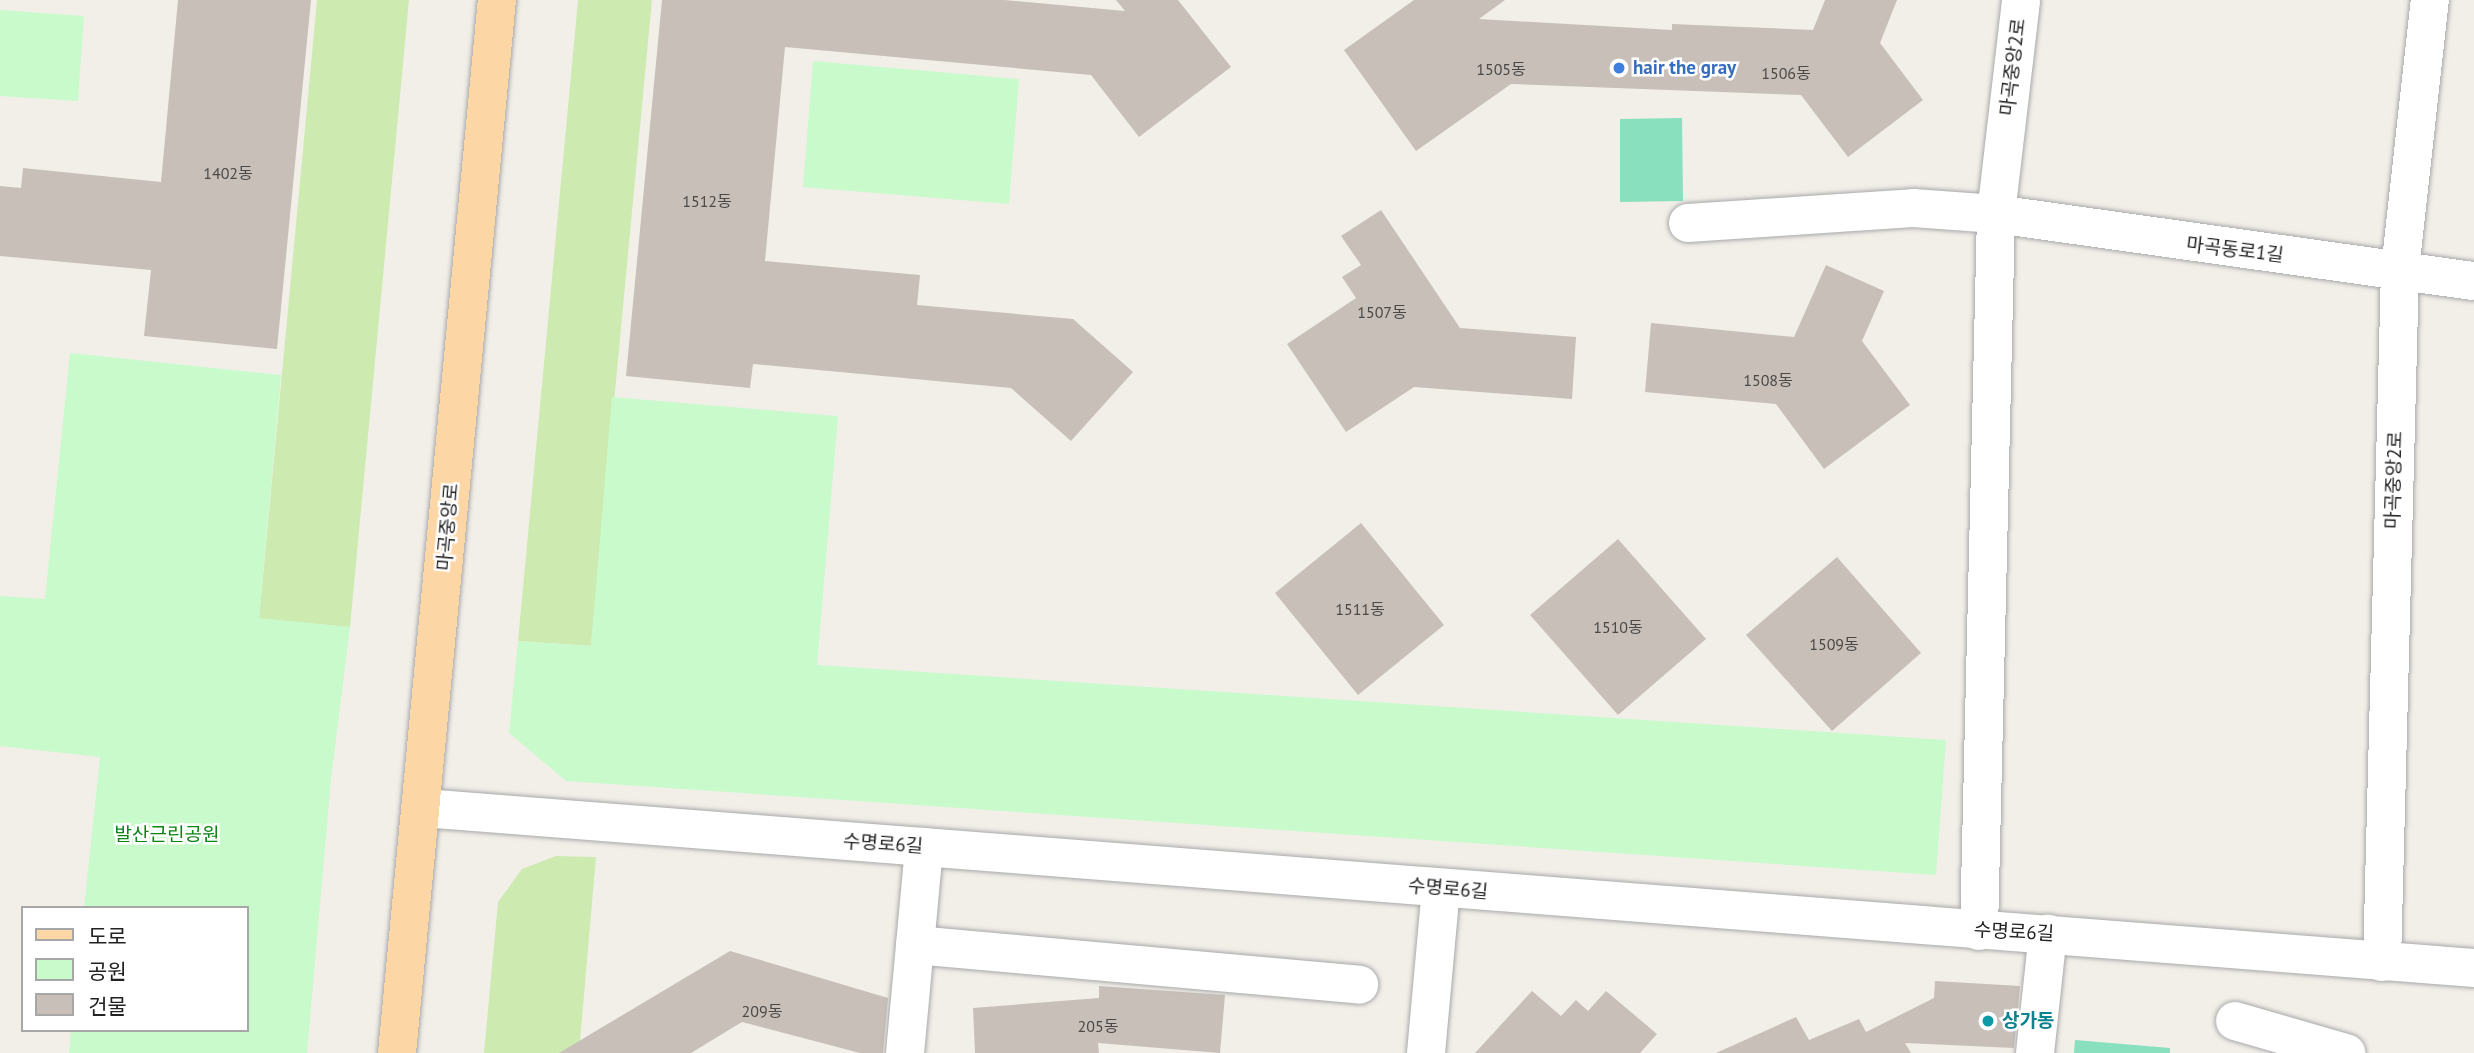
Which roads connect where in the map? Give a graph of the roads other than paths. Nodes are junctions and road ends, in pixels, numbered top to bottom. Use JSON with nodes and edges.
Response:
{"nodes":[{"id":1,"x":497,"y":0,"type":"edge"},
{"id":2,"x":2021,"y":0,"type":"edge"},
{"id":3,"x":2430,"y":0,"type":"edge"},
{"id":4,"x":1996,"y":214,"type":"junction"},
{"id":5,"x":1688,"y":223,"type":"dead end"},
{"id":6,"x":2400,"y":270,"type":"junction"},
{"id":7,"x":2474,"y":281,"type":"edge"},
{"id":8,"x":423,"y":808,"type":"junction"},
{"id":9,"x":924,"y":847,"type":"junction"},
{"id":10,"x":1441,"y":888,"type":"junction"},
{"id":11,"x":1979,"y":931,"type":"junction"},
{"id":12,"x":2048,"y":934,"type":"junction"},
{"id":13,"x":915,"y":945,"type":"junction"},
{"id":14,"x":2382,"y":962,"type":"junction"},
{"id":15,"x":2474,"y":968,"type":"edge"},
{"id":16,"x":1359,"y":985,"type":"dead end"},
{"id":17,"x":2235,"y":1021,"type":"dead end"},
{"id":18,"x":397,"y":1053,"type":"edge"},
{"id":19,"x":905,"y":1053,"type":"edge"},
{"id":20,"x":1426,"y":1053,"type":"edge"},
{"id":21,"x":2035,"y":1053,"type":"edge"},
{"id":22,"x":2346,"y":1053,"type":"edge"}],
"edges":[{"from":1,"to":8,"type":"main road","name":"마곡중앙로"},
{"from":2,"to":4,"type":"street","name":"마곡중앙2로"},
{"from":3,"to":6,"type":"street","name":"마곡중앙2로"},
{"from":4,"to":5,"type":"street","name":"마곡동로1길"},
{"from":4,"to":6,"type":"street","name":"마곡동로1길"},
{"from":4,"to":11,"type":"street","name":"마곡중앙2로"},
{"from":6,"to":7,"type":"street","name":"마곡동로1길"},
{"from":6,"to":14,"type":"street","name":"마곡중앙2로"},
{"from":8,"to":9,"type":"street","name":"수명로6길"},
{"from":8,"to":18,"type":"main road","name":"마곡중앙로"},
{"from":9,"to":10,"type":"street","name":"수명로6길"},
{"from":9,"to":13,"type":"street"},
{"from":10,"to":11,"type":"street","name":"수명로6길"},
{"from":10,"to":20,"type":"street"},
{"from":11,"to":12,"type":"street","name":"수명로6길"},
{"from":12,"to":14,"type":"street","name":"수명로6길"},
{"from":12,"to":21,"type":"street"},
{"from":13,"to":16,"type":"street"},
{"from":13,"to":19,"type":"street"},
{"from":14,"to":15,"type":"street","name":"수명로6길"},
{"from":17,"to":22,"type":"street"}]}
